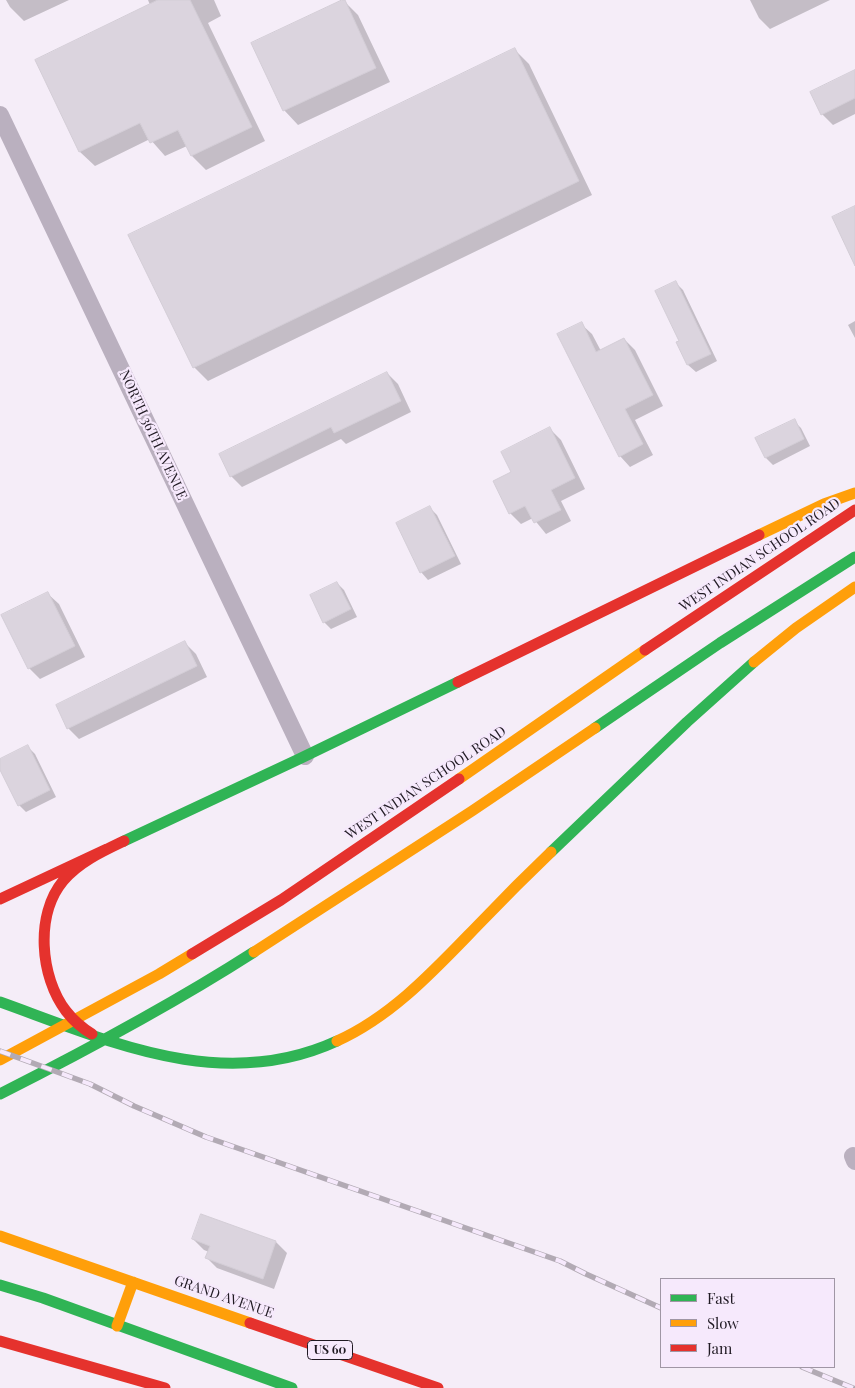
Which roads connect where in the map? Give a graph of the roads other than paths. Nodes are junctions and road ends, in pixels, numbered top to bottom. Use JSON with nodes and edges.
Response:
{"nodes":[{"id":1,"x":0,"y":115,"type":"edge"},
{"id":2,"x":855,"y":493,"type":"edge"},
{"id":3,"x":855,"y":510,"type":"edge"},
{"id":4,"x":855,"y":557,"type":"edge"},
{"id":5,"x":855,"y":587,"type":"edge"},
{"id":6,"x":306,"y":756,"type":"junction"},
{"id":7,"x":107,"y":849,"type":"junction"},
{"id":8,"x":0,"y":899,"type":"edge"},
{"id":9,"x":0,"y":1002,"type":"edge"},
{"id":10,"x":94,"y":1036,"type":"junction"},
{"id":11,"x":0,"y":1060,"type":"edge"},
{"id":12,"x":0,"y":1094,"type":"edge"},
{"id":13,"x":0,"y":1236,"type":"edge"},
{"id":14,"x":133,"y":1282,"type":"junction"},
{"id":15,"x":0,"y":1285,"type":"edge"},
{"id":16,"x":117,"y":1326,"type":"junction"},
{"id":17,"x":0,"y":1341,"type":"edge"},
{"id":18,"x":165,"y":1388,"type":"edge"},
{"id":19,"x":292,"y":1388,"type":"edge"},
{"id":20,"x":438,"y":1388,"type":"edge"}],
"edges":[{"from":1,"to":6,"type":"street","name":"NORTH 36TH AVENUE"},
{"from":2,"to":6,"type":"main road"},
{"from":3,"to":11,"type":"main road","name":"WEST INDIAN SCHOOL ROAD"},
{"from":4,"to":12,"type":"main road"},
{"from":5,"to":10,"type":"main road"},
{"from":6,"to":7,"type":"main road"},
{"from":7,"to":8,"type":"main road"},
{"from":7,"to":10,"type":"main road"},
{"from":9,"to":10,"type":"main road"},
{"from":13,"to":14,"type":"main road","name":"GRAND AVENUE","number":"US 60"},
{"from":14,"to":16,"type":"main road"},
{"from":14,"to":20,"type":"main road","name":"GRAND AVENUE","number":"US 60"},
{"from":15,"to":16,"type":"main road"},
{"from":16,"to":19,"type":"main road"},
{"from":17,"to":18,"type":"main road"}]}
